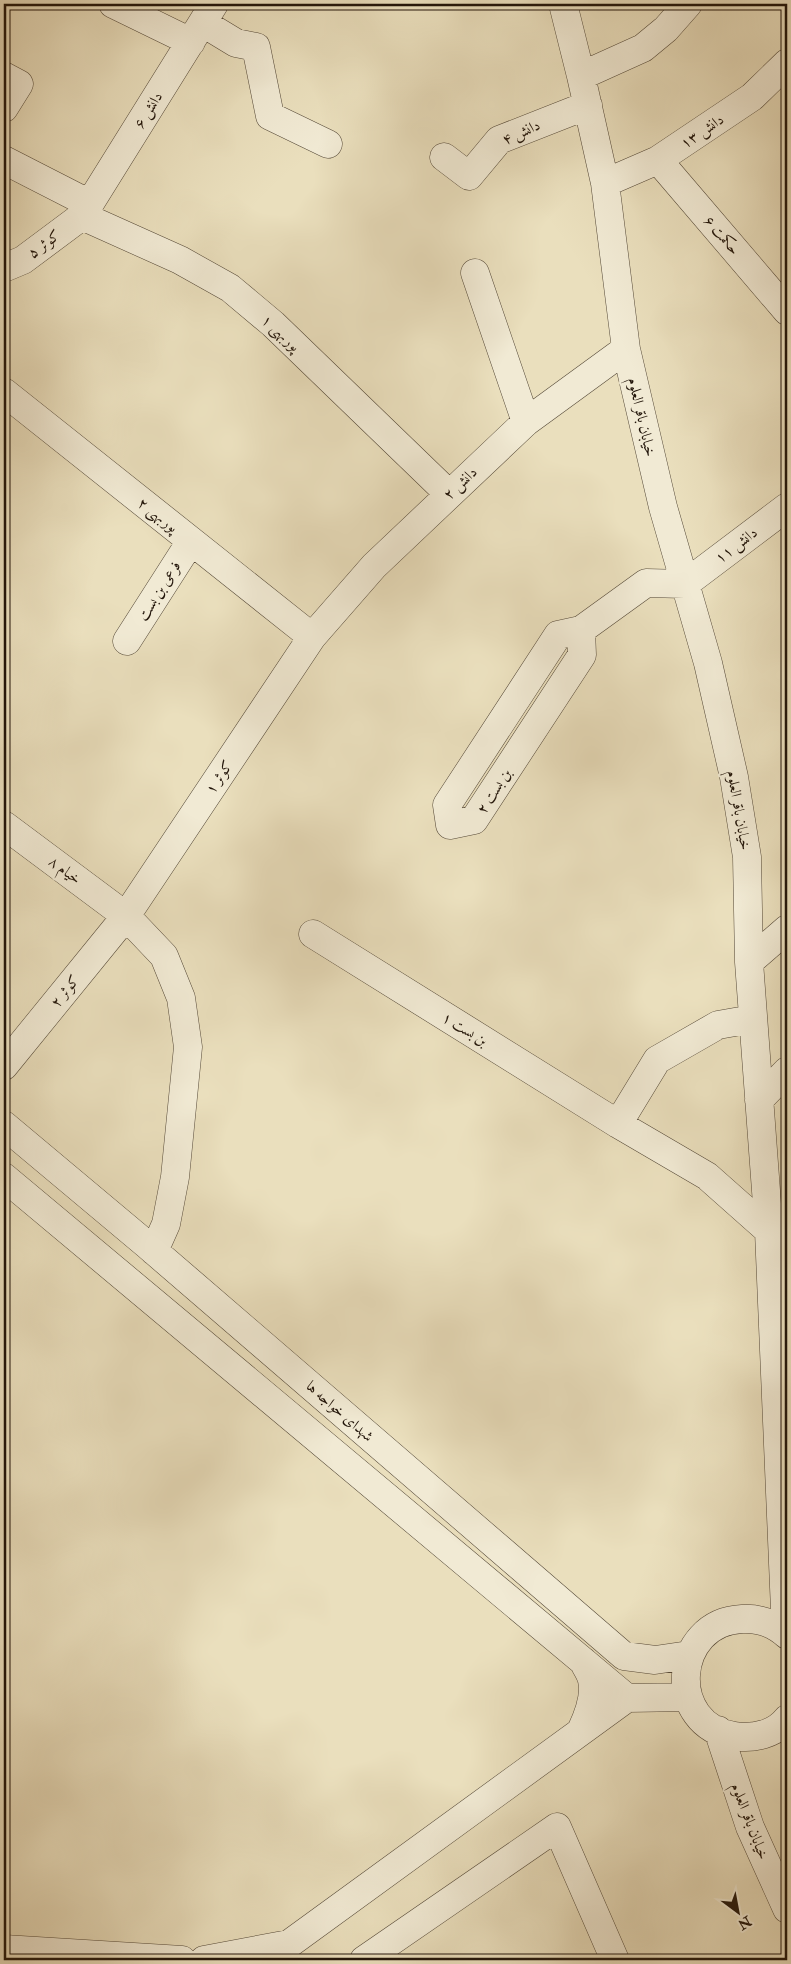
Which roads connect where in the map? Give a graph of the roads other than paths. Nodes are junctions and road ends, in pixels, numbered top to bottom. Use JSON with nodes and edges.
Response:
{"nodes":[{"id":1,"x":113,"y":4,"type":"edge"},
{"id":2,"x":563,"y":4,"type":"edge"},
{"id":3,"x":688,"y":4,"type":"edge"},
{"id":4,"x":203,"y":23,"type":"edge"},
{"id":5,"x":787,"y":62,"type":"edge"},
{"id":6,"x":4,"y":76,"type":"edge"},
{"id":7,"x":582,"y":76,"type":"junction"},
{"id":8,"x":588,"y":105,"type":"junction"},
{"id":9,"x":4,"y":108,"type":"edge"},
{"id":10,"x":328,"y":144,"type":"dead end"},
{"id":11,"x":444,"y":157,"type":"dead end"},
{"id":12,"x":4,"y":160,"type":"edge"},
{"id":13,"x":658,"y":160,"type":"junction"},
{"id":14,"x":605,"y":183,"type":"junction"},
{"id":15,"x":86,"y":210,"type":"junction"},
{"id":16,"x":4,"y":268,"type":"edge"},
{"id":17,"x":475,"y":273,"type":"dead end"},
{"id":18,"x":787,"y":311,"type":"edge"},
{"id":19,"x":626,"y":349,"type":"junction"},
{"id":20,"x":8,"y":404,"type":"edge"},
{"id":21,"x":526,"y":422,"type":"junction"},
{"id":22,"x":449,"y":494,"type":"junction"},
{"id":23,"x":787,"y":506,"type":"edge"},
{"id":24,"x":191,"y":541,"type":"junction"},
{"id":25,"x":685,"y":584,"type":"junction"},
{"id":26,"x":581,"y":630,"type":"junction"},
{"id":27,"x":312,"y":637,"type":"junction"},
{"id":28,"x":127,"y":641,"type":"dead end"},
{"id":29,"x":4,"y":825,"type":"edge"},
{"id":30,"x":126,"y":916,"type":"junction"},
{"id":31,"x":787,"y":930,"type":"edge"},
{"id":32,"x":313,"y":934,"type":"dead end"},
{"id":33,"x":749,"y":962,"type":"junction"},
{"id":34,"x":752,"y":1019,"type":"junction"},
{"id":35,"x":4,"y":1066,"type":"edge"},
{"id":36,"x":787,"y":1071,"type":"edge"},
{"id":37,"x":759,"y":1100,"type":"junction"},
{"id":38,"x":618,"y":1124,"type":"junction"},
{"id":39,"x":4,"y":1125,"type":"edge"},
{"id":40,"x":4,"y":1178,"type":"edge"},
{"id":41,"x":769,"y":1231,"type":"junction"},
{"id":42,"x":154,"y":1251,"type":"junction"},
{"id":43,"x":786,"y":1573,"type":"edge"},
{"id":44,"x":787,"y":1635,"type":"edge"},
{"id":45,"x":689,"y":1656,"type":"junction"},
{"id":46,"x":584,"y":1661,"type":"junction"},
{"id":47,"x":688,"y":1697,"type":"junction"},
{"id":48,"x":627,"y":1698,"type":"junction"},
{"id":49,"x":786,"y":1728,"type":"edge"},
{"id":50,"x":718,"y":1730,"type":"junction"},
{"id":51,"x":581,"y":1732,"type":"junction"},
{"id":52,"x":787,"y":1909,"type":"edge"},
{"id":53,"x":4,"y":1949,"type":"edge"},
{"id":54,"x":182,"y":1960,"type":"edge"},
{"id":55,"x":204,"y":1960,"type":"edge"},
{"id":56,"x":364,"y":1960,"type":"edge"},
{"id":57,"x":615,"y":1960,"type":"edge"}],
"edges":[{"from":1,"to":4,"type":"street"},
{"from":2,"to":7,"type":"street","name":"خیابان باقر العلوم"},
{"from":3,"to":7,"type":"street"},
{"from":4,"to":10,"type":"street"},
{"from":4,"to":15,"type":"street","name":"دانش ۶"},
{"from":5,"to":13,"type":"street","name":"دانش ۱۳"},
{"from":6,"to":9,"type":"street"},
{"from":7,"to":8,"type":"street","name":"خیابان باقر العلوم"},
{"from":8,"to":11,"type":"street","name":"دانش ۴"},
{"from":8,"to":14,"type":"street","name":"خیابان باقر العلوم"},
{"from":12,"to":15,"type":"street","name":"پوربهی ۱"},
{"from":13,"to":14,"type":"street","name":"دانش ۱۳"},
{"from":13,"to":18,"type":"street","name":"حکمت ۶"},
{"from":14,"to":19,"type":"street","name":"خیابان باقر العلوم"},
{"from":15,"to":16,"type":"street","name":"کوثر ۵"},
{"from":15,"to":22,"type":"street","name":"پوربهی ۱"},
{"from":17,"to":21,"type":"street"},
{"from":19,"to":21,"type":"street","name":"دانش ۲"},
{"from":19,"to":25,"type":"street","name":"خیابان باقر العلوم"},
{"from":20,"to":24,"type":"street","name":"پوربهی ۲"},
{"from":21,"to":22,"type":"street","name":"دانش ۲"},
{"from":22,"to":27,"type":"street","name":"دانش ۲"},
{"from":23,"to":25,"type":"street","name":"دانش ۱۱"},
{"from":24,"to":27,"type":"street","name":"پوربهی ۲"},
{"from":24,"to":28,"type":"street","name":"فرعی بن بست"},
{"from":25,"to":26,"type":"street","name":"بن بست ۲"},
{"from":25,"to":33,"type":"street","name":"خیابان باقر العلوم"},
{"from":26,"to":26,"type":"street","name":"بن بست ۲"},
{"from":27,"to":30,"type":"street","name":"کوثر ۱"},
{"from":29,"to":30,"type":"street","name":"خیام ۸"},
{"from":30,"to":35,"type":"street","name":"کوثر ۲"},
{"from":30,"to":42,"type":"street","name":"خیام ۸"},
{"from":31,"to":33,"type":"street"},
{"from":32,"to":38,"type":"street","name":"بن بست ۱"},
{"from":33,"to":34,"type":"street","name":"خیابان باقر العلوم"},
{"from":34,"to":37,"type":"street","name":"خیابان باقر العلوم"},
{"from":34,"to":38,"type":"street"},
{"from":36,"to":37,"type":"street"},
{"from":37,"to":41,"type":"street","name":"خیابان باقر العلوم"},
{"from":38,"to":41,"type":"street","name":"بن بست ۱"},
{"from":39,"to":42,"type":"street","name":"شهدای خواجه ها"},
{"from":40,"to":46,"type":"street"},
{"from":41,"to":43,"type":"street","name":"خیابان باقر العلوم"},
{"from":42,"to":45,"type":"street","name":"شهدای خواجه ها"},
{"from":43,"to":44,"type":"street","name":"خیابان باقر العلوم"},
{"from":44,"to":45,"type":"street"},
{"from":45,"to":47,"type":"street"},
{"from":46,"to":48,"type":"street"},
{"from":46,"to":51,"type":"street"},
{"from":47,"to":48,"type":"street"},
{"from":47,"to":50,"type":"street"},
{"from":48,"to":51,"type":"street"},
{"from":49,"to":50,"type":"street"},
{"from":50,"to":52,"type":"street","name":"خیابان باقر العلوم"},
{"from":51,"to":55,"type":"street"},
{"from":53,"to":54,"type":"street"},
{"from":56,"to":57,"type":"street"}]}
